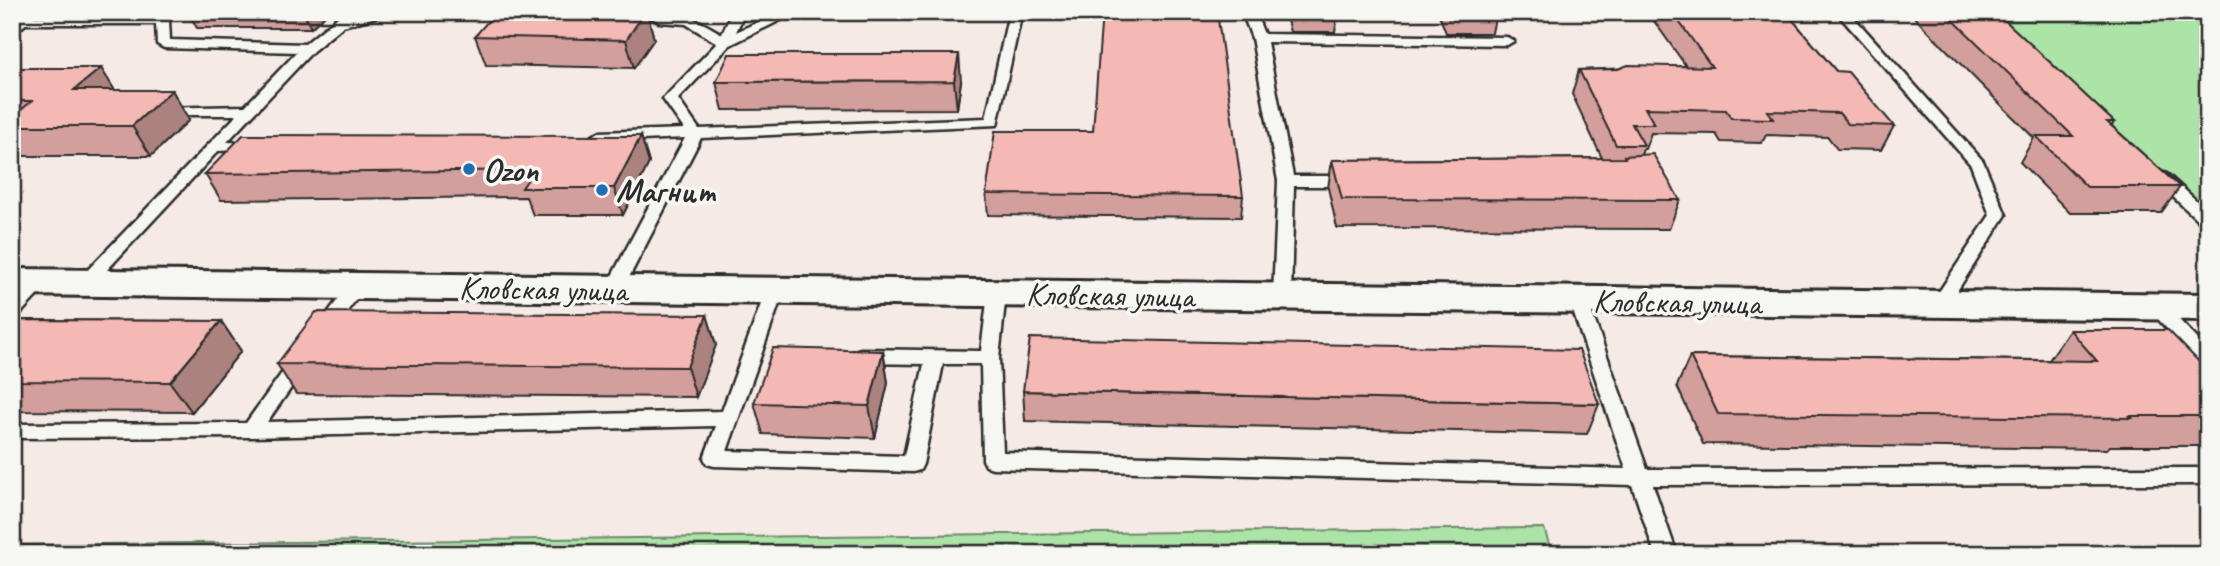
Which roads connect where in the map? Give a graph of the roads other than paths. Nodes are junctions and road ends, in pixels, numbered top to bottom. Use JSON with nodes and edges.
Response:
{"nodes":[{"id":1,"x":352,"y":12,"type":"edge"},
{"id":2,"x":388,"y":12,"type":"edge"},
{"id":3,"x":739,"y":12,"type":"edge"},
{"id":4,"x":791,"y":12,"type":"edge"},
{"id":5,"x":1016,"y":12,"type":"edge"},
{"id":6,"x":1248,"y":12,"type":"edge"},
{"id":7,"x":1842,"y":12,"type":"edge"},
{"id":8,"x":19,"y":18,"type":"edge"},
{"id":9,"x":659,"y":18,"type":"dead end"},
{"id":10,"x":339,"y":23,"type":"junction"},
{"id":11,"x":1259,"y":38,"type":"junction"},
{"id":12,"x":1507,"y":41,"type":"dead end"},
{"id":13,"x":725,"y":42,"type":"junction"},
{"id":14,"x":308,"y":48,"type":"junction"},
{"id":15,"x":249,"y":110,"type":"junction"},
{"id":16,"x":141,"y":112,"type":"edge"},
{"id":17,"x":695,"y":134,"type":"junction"},
{"id":18,"x":585,"y":137,"type":"edge"},
{"id":19,"x":269,"y":145,"type":"edge"},
{"id":20,"x":214,"y":147,"type":"junction"},
{"id":21,"x":2146,"y":163,"type":"edge"},
{"id":22,"x":1367,"y":180,"type":"edge"},
{"id":23,"x":1286,"y":181,"type":"junction"},
{"id":24,"x":2208,"y":220,"type":"edge"},
{"id":25,"x":26,"y":282,"type":"edge"},
{"id":26,"x":85,"y":283,"type":"junction"},
{"id":27,"x":358,"y":286,"type":"junction"},
{"id":28,"x":614,"y":289,"type":"junction"},
{"id":29,"x":775,"y":290,"type":"junction"},
{"id":30,"x":997,"y":293,"type":"junction"},
{"id":31,"x":1282,"y":296,"type":"junction"},
{"id":32,"x":1578,"y":299,"type":"junction"},
{"id":33,"x":1941,"y":304,"type":"junction"},
{"id":34,"x":2157,"y":307,"type":"junction"},
{"id":35,"x":2208,"y":307,"type":"edge"},
{"id":36,"x":12,"y":312,"type":"edge"},
{"id":37,"x":750,"y":354,"type":"junction"},
{"id":38,"x":776,"y":354,"type":"edge"},
{"id":39,"x":842,"y":355,"type":"edge"},
{"id":40,"x":935,"y":357,"type":"junction"},
{"id":41,"x":990,"y":358,"type":"junction"},
{"id":42,"x":2208,"y":362,"type":"edge"},
{"id":43,"x":729,"y":418,"type":"junction"},
{"id":44,"x":12,"y":430,"type":"edge"},
{"id":45,"x":251,"y":430,"type":"junction"},
{"id":46,"x":1640,"y":477,"type":"junction"},
{"id":47,"x":2208,"y":477,"type":"edge"},
{"id":48,"x":1666,"y":554,"type":"edge"}],
"edges":[{"from":1,"to":10,"type":"lane"},
{"from":2,"to":10,"type":"lane"},
{"from":3,"to":13,"type":"lane"},
{"from":4,"to":13,"type":"lane"},
{"from":5,"to":17,"type":"lane"},
{"from":6,"to":11,"type":"lane"},
{"from":7,"to":33,"type":"lane"},
{"from":8,"to":14,"type":"lane"},
{"from":9,"to":13,"type":"lane"},
{"from":10,"to":14,"type":"lane"},
{"from":11,"to":12,"type":"lane"},
{"from":11,"to":23,"type":"lane"},
{"from":13,"to":17,"type":"lane"},
{"from":14,"to":15,"type":"lane"},
{"from":15,"to":16,"type":"lane"},
{"from":15,"to":20,"type":"lane"},
{"from":17,"to":18,"type":"lane"},
{"from":17,"to":28,"type":"lane"},
{"from":19,"to":20,"type":"lane"},
{"from":20,"to":26,"type":"lane"},
{"from":21,"to":24,"type":"lane"},
{"from":22,"to":23,"type":"lane"},
{"from":23,"to":31,"type":"lane"},
{"from":25,"to":26,"type":"street","name":"Кловская улица"},
{"from":25,"to":36,"type":"lane"},
{"from":26,"to":27,"type":"street","name":"Кловская улица"},
{"from":27,"to":28,"type":"street","name":"Кловская улица"},
{"from":27,"to":45,"type":"lane"},
{"from":28,"to":29,"type":"street","name":"Кловская улица"},
{"from":29,"to":30,"type":"street","name":"Кловская улица"},
{"from":29,"to":37,"type":"lane"},
{"from":30,"to":31,"type":"street","name":"Кловская улица"},
{"from":30,"to":41,"type":"lane"},
{"from":31,"to":32,"type":"street","name":"Кловская улица"},
{"from":32,"to":33,"type":"street","name":"Кловская улица"},
{"from":32,"to":46,"type":"lane"},
{"from":33,"to":34,"type":"street","name":"Кловская улица"},
{"from":34,"to":35,"type":"street","name":"Кловская улица"},
{"from":34,"to":42,"type":"lane"},
{"from":37,"to":38,"type":"lane"},
{"from":37,"to":43,"type":"lane"},
{"from":39,"to":40,"type":"lane"},
{"from":40,"to":41,"type":"lane"},
{"from":40,"to":43,"type":"lane"},
{"from":41,"to":46,"type":"lane"},
{"from":43,"to":45,"type":"lane"},
{"from":44,"to":45,"type":"lane"},
{"from":46,"to":47,"type":"lane"},
{"from":46,"to":48,"type":"lane"}]}
